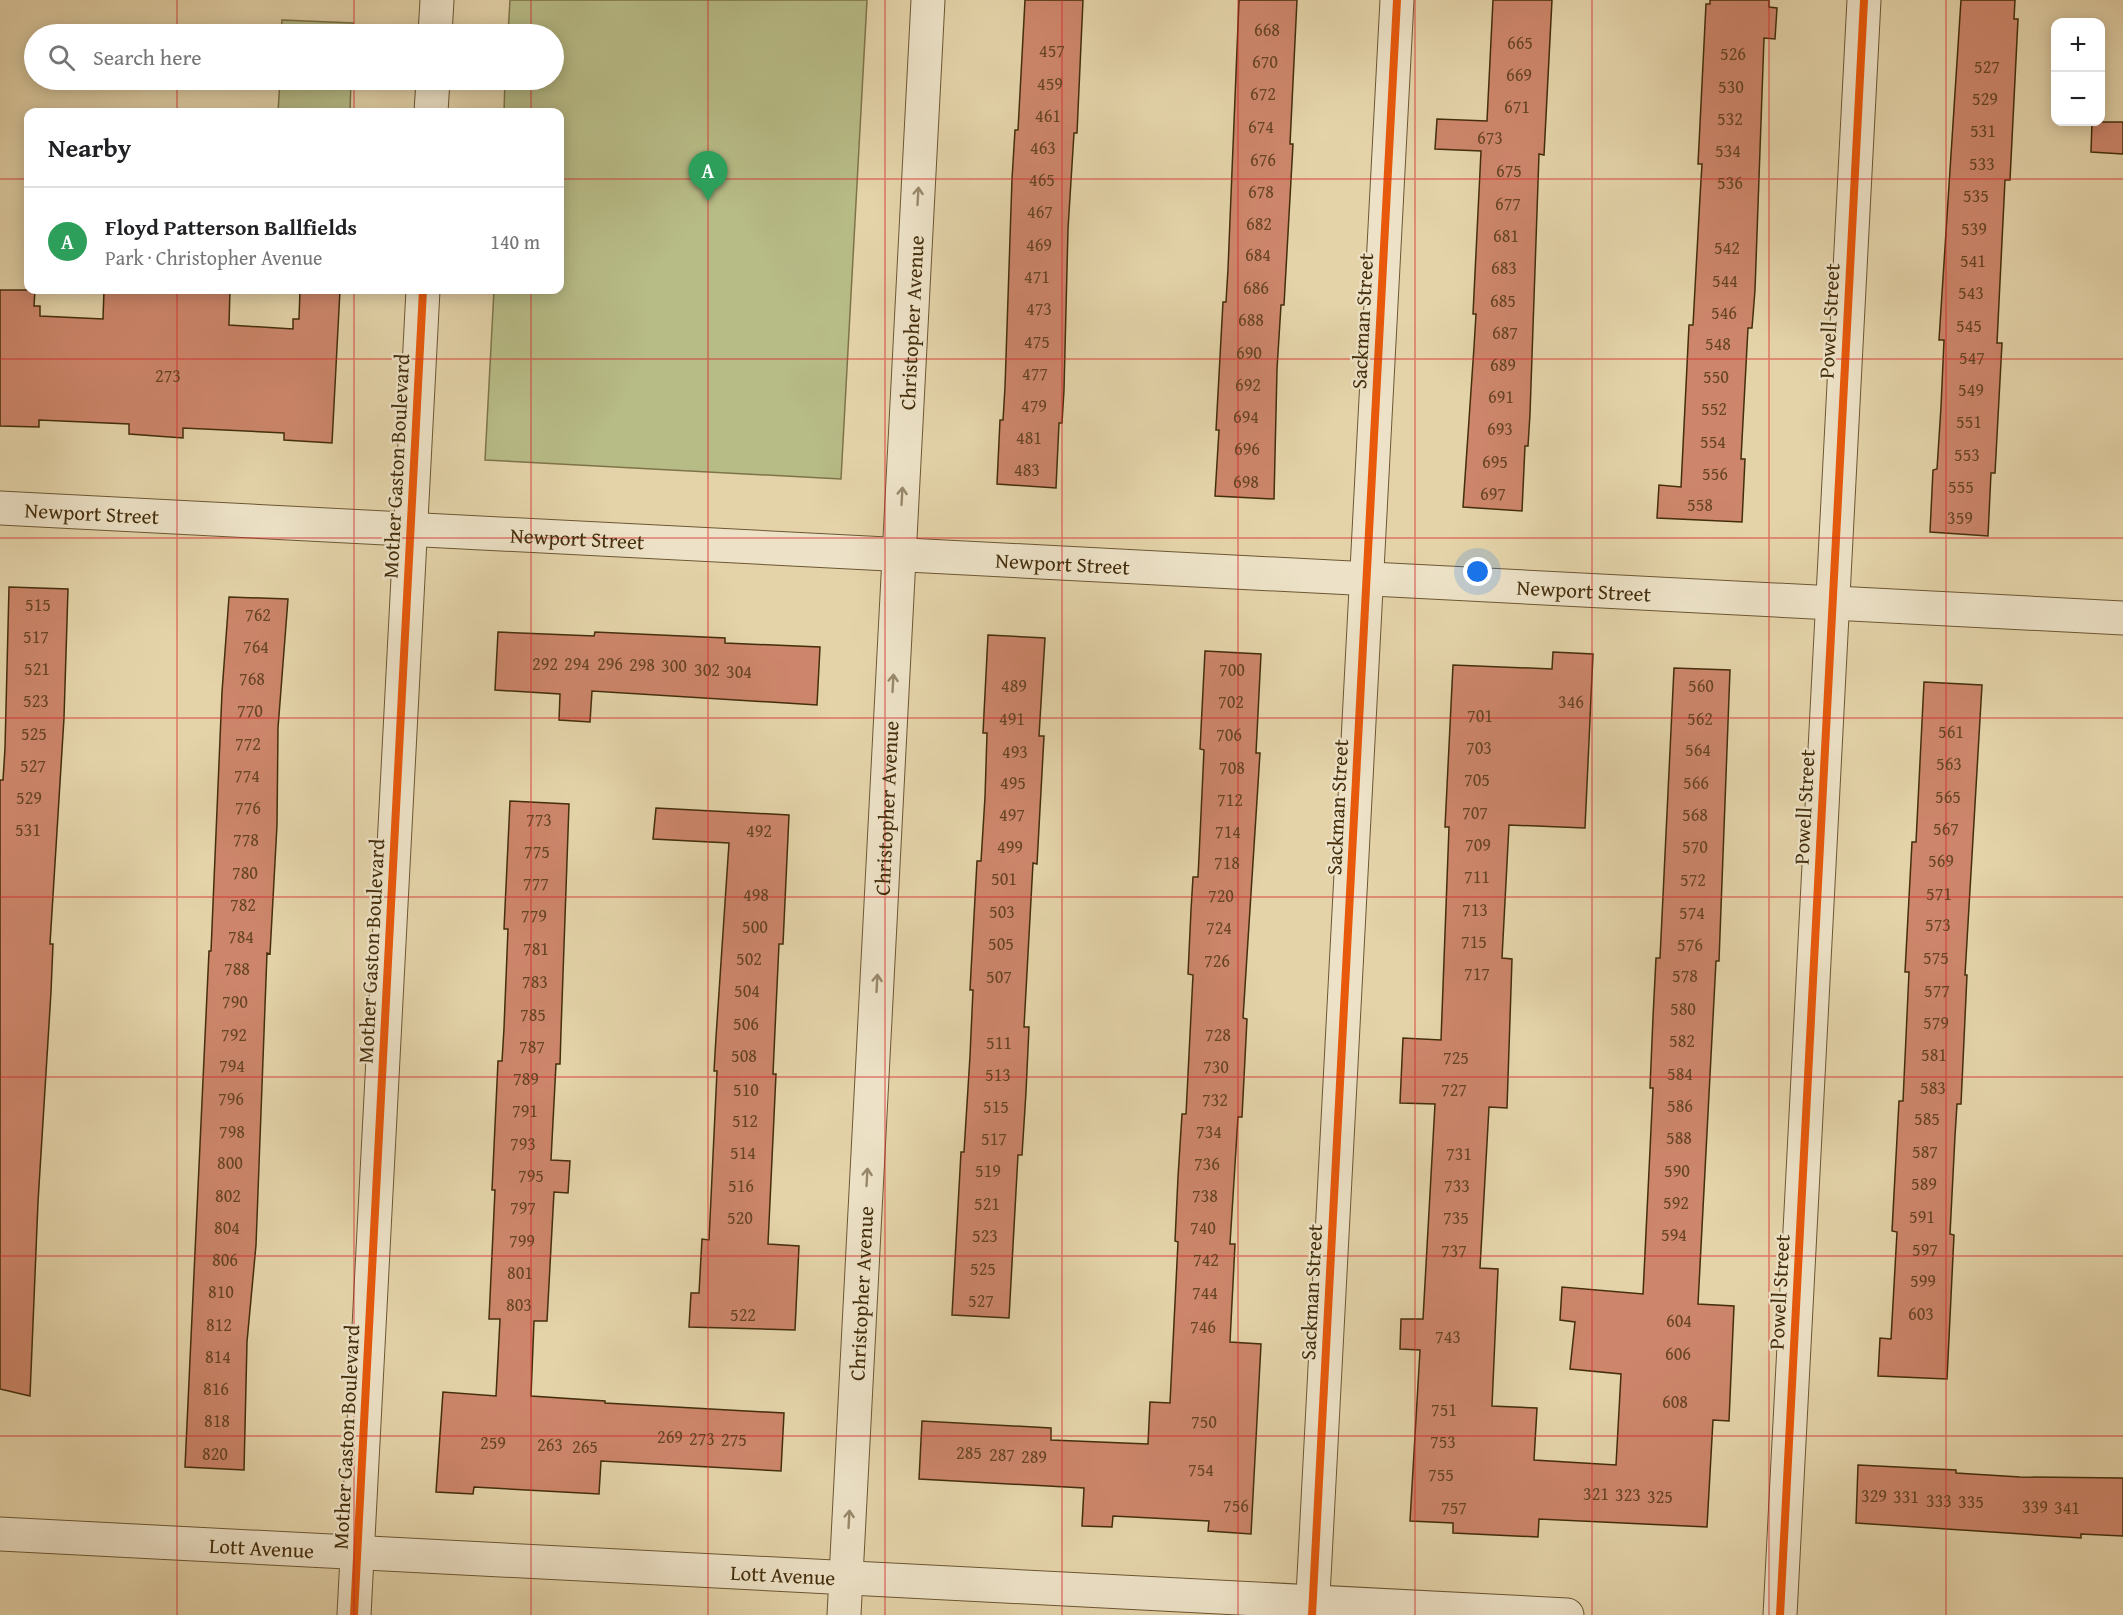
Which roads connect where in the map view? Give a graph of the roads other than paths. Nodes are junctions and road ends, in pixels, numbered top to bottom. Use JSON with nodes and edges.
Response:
{"nodes":[{"id":1,"x":437,"y":0,"type":"edge"},
{"id":2,"x":928,"y":0,"type":"edge"},
{"id":3,"x":1397,"y":0,"type":"edge"},
{"id":4,"x":1864,"y":0,"type":"edge"},
{"id":5,"x":436,"y":24,"type":"edge"},
{"id":6,"x":432,"y":90,"type":"edge"},
{"id":7,"x":431,"y":108,"type":"edge"},
{"id":8,"x":423,"y":294,"type":"edge"},
{"id":9,"x":0,"y":508,"type":"edge"},
{"id":10,"x":411,"y":530,"type":"junction"},
{"id":11,"x":899,"y":554,"type":"junction"},
{"id":12,"x":1367,"y":579,"type":"junction"},
{"id":13,"x":1833,"y":603,"type":"junction"},
{"id":14,"x":2123,"y":618,"type":"edge"},
{"id":15,"x":0,"y":1534,"type":"edge"},
{"id":16,"x":358,"y":1552,"type":"junction"},
{"id":17,"x":846,"y":1577,"type":"junction"},
{"id":18,"x":1313,"y":1609,"type":"edge"},
{"id":19,"x":354,"y":1615,"type":"edge"},
{"id":20,"x":844,"y":1615,"type":"edge"},
{"id":21,"x":1567,"y":1615,"type":"edge"},
{"id":22,"x":1780,"y":1615,"type":"edge"}],
"edges":[{"from":1,"to":5,"type":"street"},
{"from":11,"to":2,"type":"street","name":"Christopher Avenue","one_way":true},
{"from":3,"to":12,"type":"street","name":"Sackman Street"},
{"from":4,"to":13,"type":"street","name":"Powell Street"},
{"from":6,"to":7,"type":"street"},
{"from":8,"to":10,"type":"street","name":"Mother Gaston Boulevard"},
{"from":9,"to":10,"type":"street","name":"Newport Street"},
{"from":10,"to":11,"type":"street","name":"Newport Street"},
{"from":10,"to":16,"type":"street","name":"Mother Gaston Boulevard"},
{"from":11,"to":12,"type":"street","name":"Newport Street"},
{"from":17,"to":11,"type":"street","name":"Christopher Avenue","one_way":true},
{"from":12,"to":13,"type":"street","name":"Newport Street"},
{"from":12,"to":18,"type":"street","name":"Sackman Street"},
{"from":13,"to":14,"type":"street","name":"Newport Street"},
{"from":13,"to":22,"type":"street","name":"Powell Street"},
{"from":15,"to":16,"type":"street","name":"Lott Avenue"},
{"from":16,"to":17,"type":"street","name":"Lott Avenue"},
{"from":16,"to":19,"type":"street","name":"Mother Gaston Boulevard"},
{"from":17,"to":18,"type":"street","name":"Lott Avenue"},
{"from":17,"to":20,"type":"street","name":"Christopher Avenue"},
{"from":18,"to":21,"type":"street","name":"Lott Avenue"}]}
